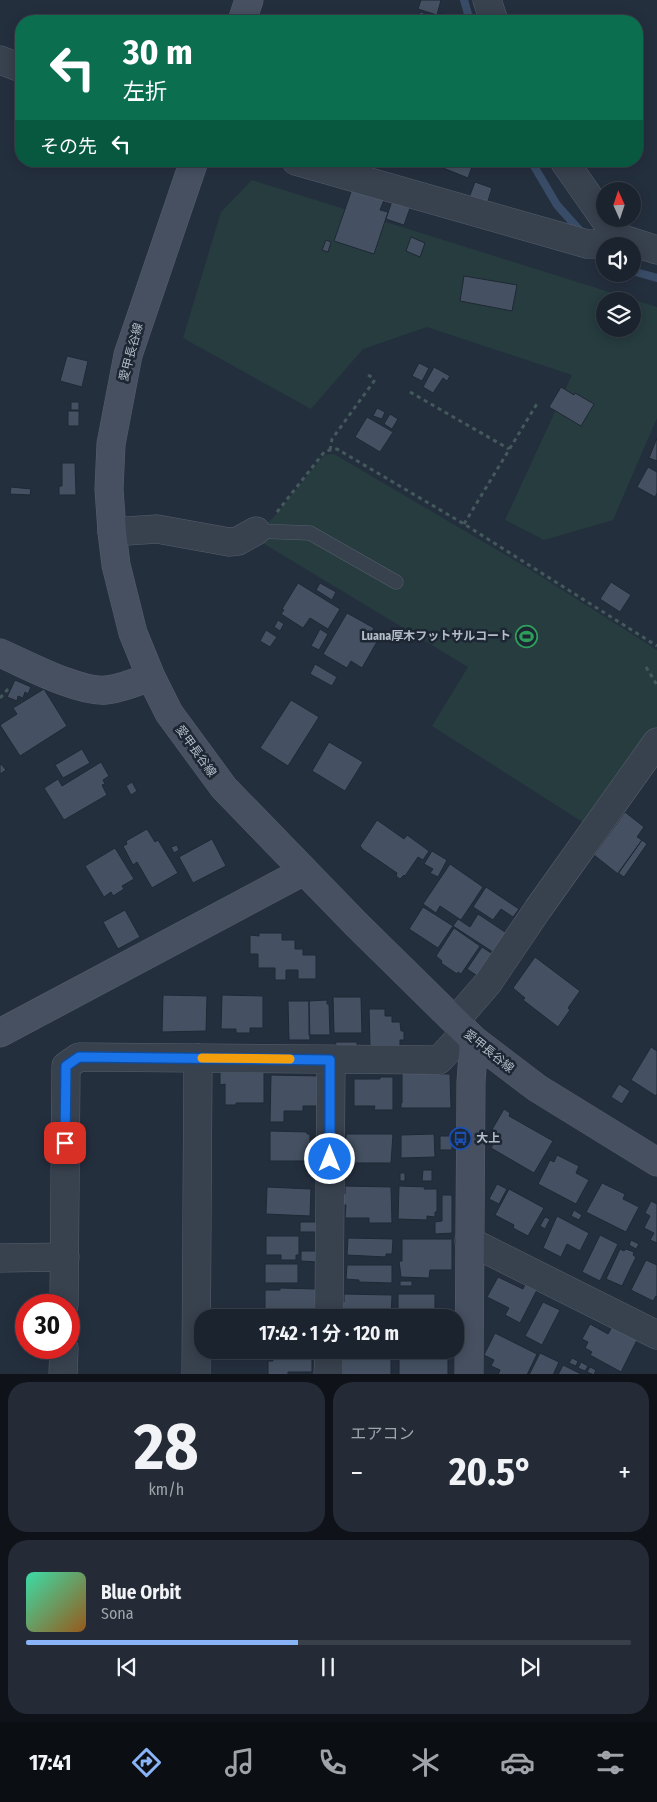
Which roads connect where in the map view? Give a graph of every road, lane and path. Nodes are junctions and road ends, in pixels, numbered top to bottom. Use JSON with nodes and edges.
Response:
{"nodes":[{"id":1,"x":249,"y":0,"type":"edge"},
{"id":2,"x":487,"y":0,"type":"edge"},
{"id":3,"x":244,"y":15,"type":"edge"},
{"id":4,"x":492,"y":15,"type":"edge"},
{"id":5,"x":0,"y":60,"type":"edge"},
{"id":6,"x":15,"y":66,"type":"edge"},
{"id":7,"x":192,"y":167,"type":"edge"},
{"id":8,"x":317,"y":167,"type":"edge"},
{"id":9,"x":568,"y":167,"type":"edge"},
{"id":10,"x":617,"y":237,"type":"edge"},
{"id":11,"x":596,"y":244,"type":"edge"},
{"id":12,"x":641,"y":245,"type":"edge"},
{"id":13,"x":657,"y":250,"type":"edge"},
{"id":14,"x":368,"y":375,"type":"dead end"},
{"id":15,"x":410,"y":392,"type":"dead end"},
{"id":16,"x":538,"y":402,"type":"dead end"},
{"id":17,"x":509,"y":449,"type":"junction"},
{"id":18,"x":330,"y":450,"type":"junction"},
{"id":19,"x":464,"y":524,"type":"junction"},
{"id":20,"x":256,"y":531,"type":"junction"},
{"id":21,"x":112,"y":532,"type":"junction"},
{"id":22,"x":396,"y":582,"type":"dead end"},
{"id":23,"x":657,"y":646,"type":"edge"},
{"id":24,"x":0,"y":652,"type":"edge"},
{"id":25,"x":646,"y":667,"type":"dead end"},
{"id":26,"x":151,"y":677,"type":"junction"},
{"id":27,"x":657,"y":685,"type":"edge"},
{"id":28,"x":657,"y":742,"type":"edge"},
{"id":29,"x":304,"y":871,"type":"junction"},
{"id":30,"x":465,"y":1031,"type":"junction"},
{"id":31,"x":0,"y":1033,"type":"edge"},
{"id":32,"x":198,"y":1058,"type":"junction"},
{"id":33,"x":330,"y":1060,"type":"junction"},
{"id":34,"x":657,"y":1162,"type":"edge"},
{"id":35,"x":469,"y":1241,"type":"junction"},
{"id":36,"x":0,"y":1258,"type":"edge"},
{"id":37,"x":64,"y":1258,"type":"junction"},
{"id":38,"x":64,"y":1294,"type":"edge"},
{"id":39,"x":329,"y":1309,"type":"edge"},
{"id":40,"x":657,"y":1335,"type":"edge"},
{"id":41,"x":64,"y":1359,"type":"edge"},
{"id":42,"x":328,"y":1359,"type":"edge"},
{"id":43,"x":63,"y":1374,"type":"edge"},
{"id":44,"x":196,"y":1374,"type":"edge"},
{"id":45,"x":328,"y":1374,"type":"edge"},
{"id":46,"x":469,"y":1374,"type":"edge"}],
"edges":[{"from":1,"to":3,"type":"street"},
{"from":2,"to":4,"type":"street"},
{"from":5,"to":6,"type":"street"},
{"from":7,"to":21,"type":"street","name":"愛甲長谷線"},
{"from":8,"to":11,"type":"street"},
{"from":9,"to":10,"type":"street"},
{"from":12,"to":13,"type":"street"},
{"from":14,"to":18,"type":"path"},
{"from":15,"to":17,"type":"path"},
{"from":16,"to":17,"type":"path"},
{"from":17,"to":19,"type":"path"},
{"from":18,"to":19,"type":"path"},
{"from":18,"to":20,"type":"path"},
{"from":19,"to":23,"type":"path"},
{"from":20,"to":21,"type":"street"},
{"from":20,"to":22,"type":"lane"},
{"from":21,"to":26,"type":"street","name":"愛甲長谷線"},
{"from":24,"to":26,"type":"street"},
{"from":25,"to":27,"type":"path"},
{"from":26,"to":29,"type":"street","name":"愛甲長谷線"},
{"from":28,"to":30,"type":"street"},
{"from":29,"to":30,"type":"street","name":"愛甲長谷線"},
{"from":29,"to":31,"type":"street"},
{"from":30,"to":33,"type":"street"},
{"from":30,"to":34,"type":"street","name":"愛甲長谷線"},
{"from":30,"to":35,"type":"street"},
{"from":32,"to":33,"type":"street"},
{"from":32,"to":37,"type":"street"},
{"from":32,"to":44,"type":"street"},
{"from":33,"to":39,"type":"street"},
{"from":35,"to":40,"type":"street"},
{"from":35,"to":46,"type":"street"},
{"from":36,"to":37,"type":"street"},
{"from":37,"to":38,"type":"street"},
{"from":41,"to":43,"type":"street"},
{"from":42,"to":45,"type":"street"}]}
